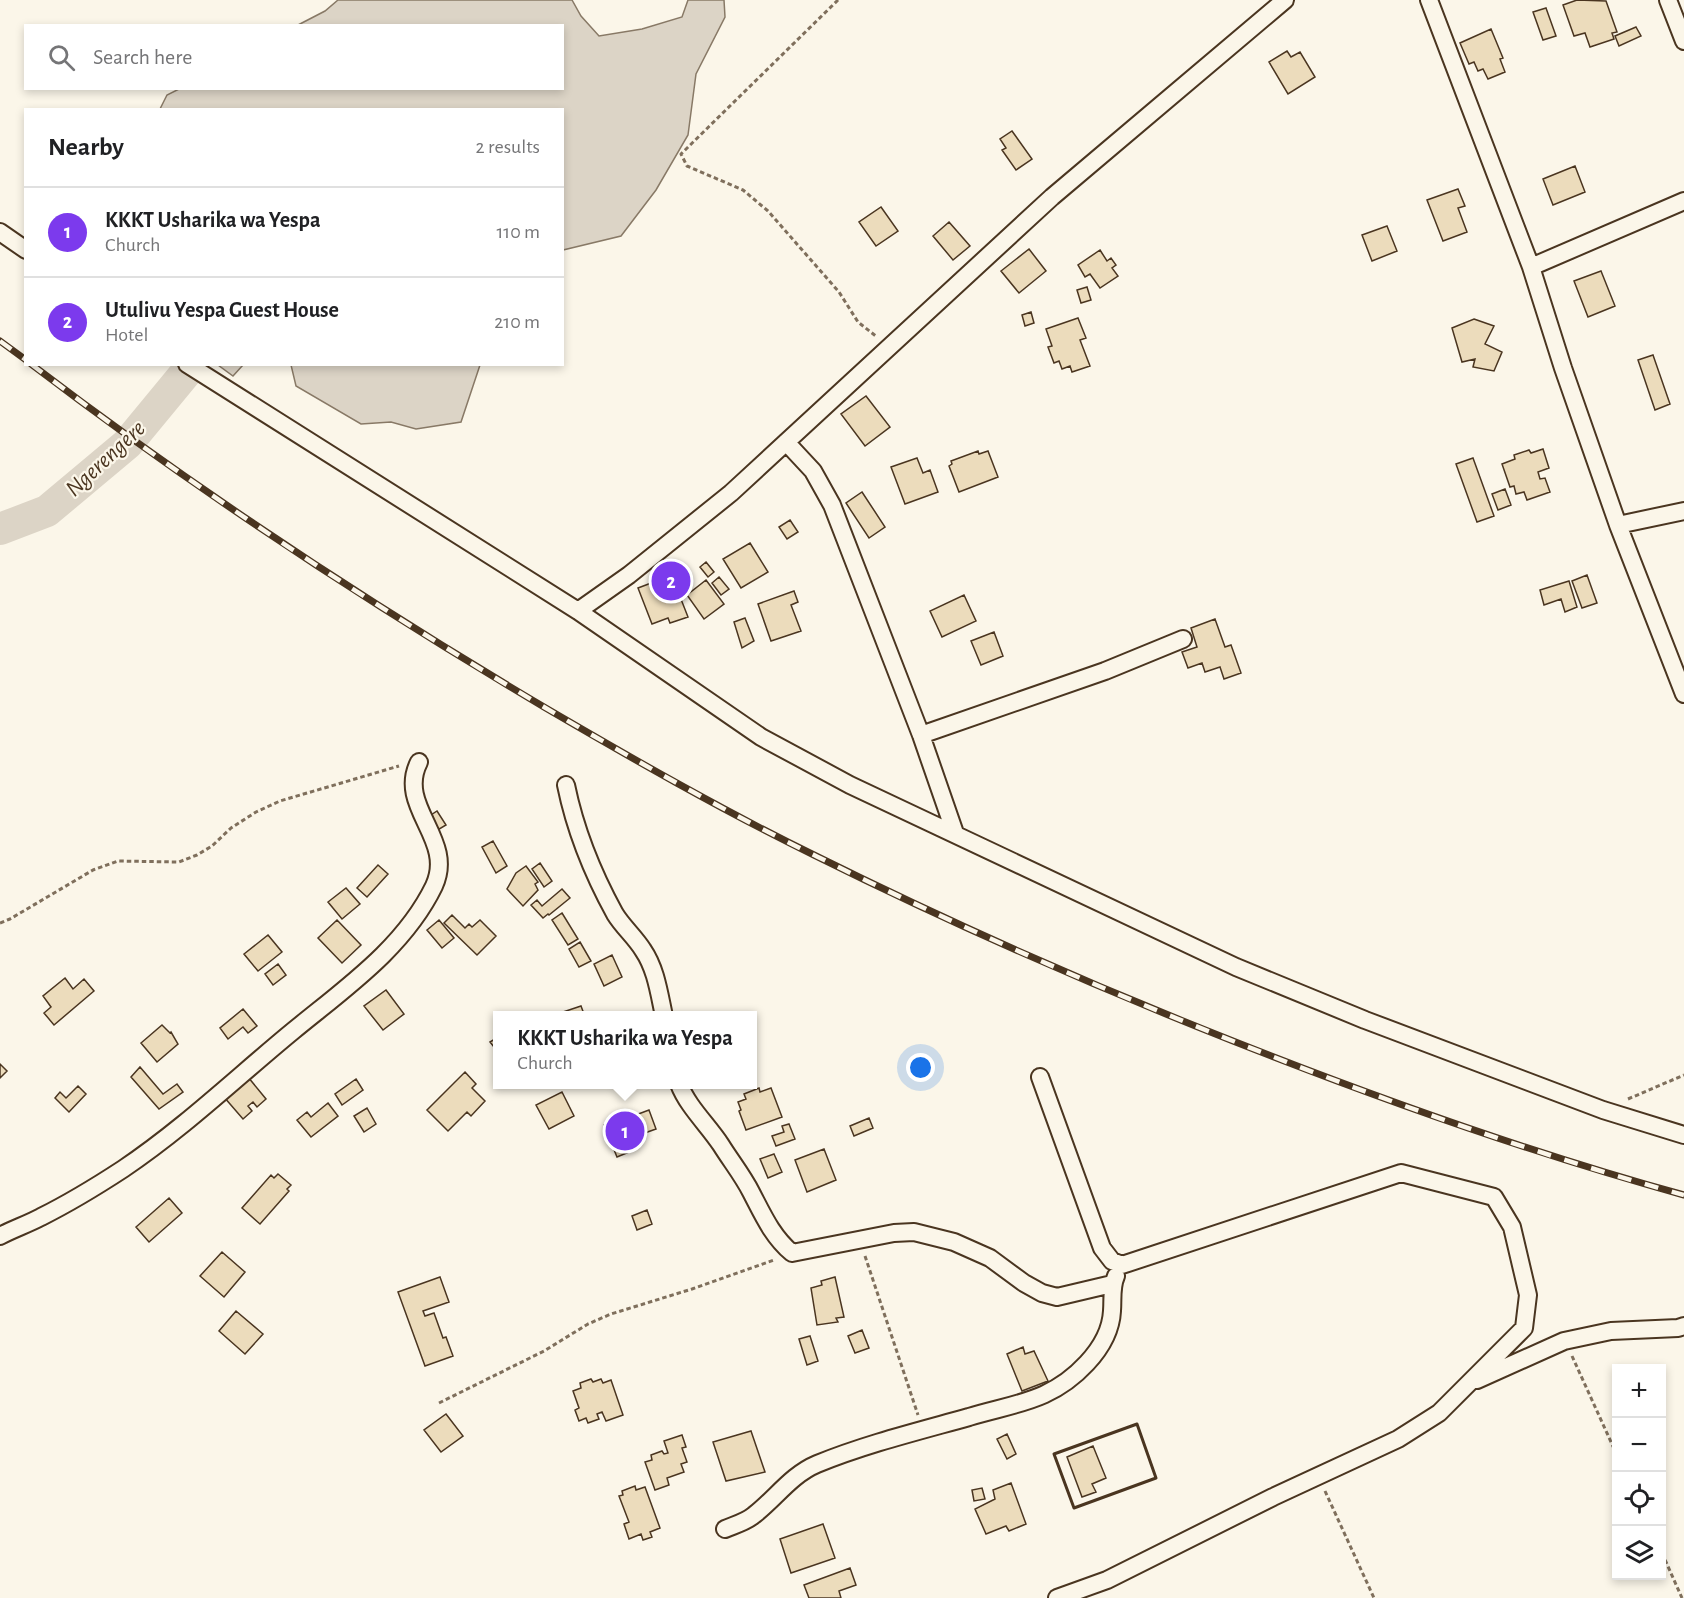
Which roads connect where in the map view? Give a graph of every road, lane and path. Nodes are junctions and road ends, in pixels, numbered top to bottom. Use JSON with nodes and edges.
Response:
{"nodes":[{"id":1,"x":838,"y":0,"type":"edge"},
{"id":2,"x":1285,"y":0,"type":"edge"},
{"id":3,"x":1429,"y":0,"type":"edge"},
{"id":4,"x":1668,"y":0,"type":"edge"},
{"id":5,"x":1684,"y":42,"type":"edge"},
{"id":6,"x":1684,"y":201,"type":"edge"},
{"id":7,"x":0,"y":232,"type":"edge"},
{"id":8,"x":24,"y":249,"type":"edge"},
{"id":9,"x":1531,"y":267,"type":"junction"},
{"id":10,"x":890,"y":348,"type":"junction"},
{"id":11,"x":190,"y":366,"type":"edge"},
{"id":12,"x":786,"y":442,"type":"junction"},
{"id":13,"x":1684,"y":511,"type":"edge"},
{"id":14,"x":1618,"y":525,"type":"junction"},
{"id":15,"x":578,"y":611,"type":"junction"},
{"id":16,"x":1183,"y":639,"type":"dead end"},
{"id":17,"x":1684,"y":694,"type":"edge"},
{"id":18,"x":921,"y":735,"type":"junction"},
{"id":19,"x":418,"y":762,"type":"joint"},
{"id":20,"x":566,"y":785,"type":"dead end"},
{"id":21,"x":955,"y":833,"type":"junction"},
{"id":22,"x":0,"y":923,"type":"edge"},
{"id":23,"x":663,"y":1011,"type":"edge"},
{"id":24,"x":1684,"y":1075,"type":"edge"},
{"id":25,"x":1040,"y":1077,"type":"dead end"},
{"id":26,"x":682,"y":1089,"type":"edge"},
{"id":27,"x":1603,"y":1110,"type":"junction"},
{"id":28,"x":1684,"y":1135,"type":"edge"},
{"id":29,"x":0,"y":1236,"type":"edge"},
{"id":30,"x":860,"y":1240,"type":"junction"},
{"id":31,"x":792,"y":1253,"type":"junction"},
{"id":32,"x":1122,"y":1264,"type":"junction"},
{"id":33,"x":1113,"y":1284,"type":"junction"},
{"id":34,"x":1684,"y":1326,"type":"edge"},
{"id":35,"x":1564,"y":1341,"type":"junction"},
{"id":36,"x":1468,"y":1384,"type":"junction"},
{"id":37,"x":439,"y":1403,"type":"dead end"},
{"id":38,"x":923,"y":1430,"type":"junction"},
{"id":39,"x":1612,"y":1442,"type":"edge"},
{"id":40,"x":1318,"y":1476,"type":"junction"},
{"id":41,"x":725,"y":1528,"type":"dead end"},
{"id":42,"x":1666,"y":1562,"type":"edge"},
{"id":43,"x":1057,"y":1598,"type":"edge"},
{"id":44,"x":1374,"y":1598,"type":"edge"},
{"id":45,"x":1682,"y":1598,"type":"edge"}],
"edges":[{"from":1,"to":10,"type":"path"},
{"from":2,"to":10,"type":"street"},
{"from":3,"to":9,"type":"street"},
{"from":4,"to":5,"type":"street"},
{"from":6,"to":9,"type":"street"},
{"from":7,"to":8,"type":"street"},
{"from":9,"to":14,"type":"street"},
{"from":10,"to":12,"type":"street"},
{"from":11,"to":15,"type":"street"},
{"from":12,"to":15,"type":"street"},
{"from":12,"to":18,"type":"street"},
{"from":13,"to":14,"type":"street"},
{"from":14,"to":17,"type":"street"},
{"from":15,"to":21,"type":"street"},
{"from":16,"to":18,"type":"street"},
{"from":18,"to":21,"type":"street"},
{"from":19,"to":22,"type":"path"},
{"from":19,"to":29,"type":"street"},
{"from":20,"to":23,"type":"street"},
{"from":21,"to":27,"type":"street"},
{"from":24,"to":27,"type":"path"},
{"from":25,"to":32,"type":"street"},
{"from":26,"to":31,"type":"street"},
{"from":27,"to":28,"type":"street"},
{"from":30,"to":31,"type":"street"},
{"from":30,"to":33,"type":"street"},
{"from":30,"to":38,"type":"path"},
{"from":31,"to":37,"type":"path"},
{"from":32,"to":33,"type":"street"},
{"from":32,"to":36,"type":"street"},
{"from":33,"to":38,"type":"street"},
{"from":34,"to":35,"type":"street"},
{"from":35,"to":36,"type":"street"},
{"from":35,"to":39,"type":"path"},
{"from":36,"to":40,"type":"street"},
{"from":38,"to":41,"type":"street"},
{"from":40,"to":43,"type":"street"},
{"from":40,"to":44,"type":"path"},
{"from":42,"to":45,"type":"path"}]}
